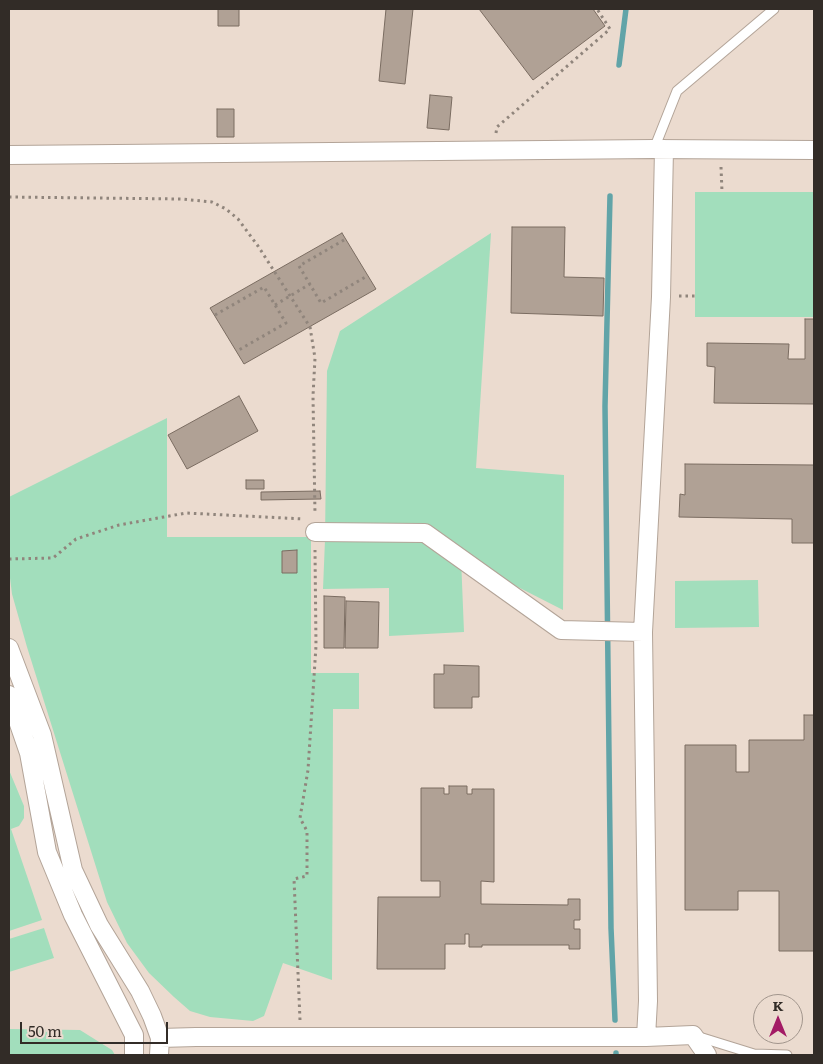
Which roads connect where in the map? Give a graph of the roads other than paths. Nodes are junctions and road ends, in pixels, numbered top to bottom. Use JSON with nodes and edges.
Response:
{"nodes":[{"id":1,"x":774,"y":9,"type":"edge"},
{"id":2,"x":659,"y":149,"type":"junction"},
{"id":3,"x":814,"y":150,"type":"edge"},
{"id":4,"x":9,"y":155,"type":"edge"},
{"id":5,"x":315,"y":526,"type":"road end"},
{"id":6,"x":643,"y":632,"type":"junction"},
{"id":7,"x":9,"y":648,"type":"edge"},
{"id":8,"x":9,"y":695,"type":"edge"},
{"id":9,"x":693,"y":1035,"type":"junction"},
{"id":10,"x":646,"y":1037,"type":"junction"},
{"id":11,"x":159,"y":1042,"type":"edge"},
{"id":12,"x":134,"y":1044,"type":"edge"},
{"id":13,"x":706,"y":1055,"type":"edge"},
{"id":14,"x":787,"y":1055,"type":"edge"}],
"edges":[{"from":1,"to":2,"type":"lane"},
{"from":2,"to":3,"type":"street"},
{"from":2,"to":4,"type":"street"},
{"from":2,"to":6,"type":"street"},
{"from":5,"to":6,"type":"street"},
{"from":6,"to":10,"type":"street"},
{"from":7,"to":11,"type":"street"},
{"from":8,"to":12,"type":"street"},
{"from":9,"to":10,"type":"street"},
{"from":9,"to":13,"type":"street"},
{"from":9,"to":14,"type":"lane"},
{"from":10,"to":11,"type":"street"},
{"from":11,"to":12,"type":"street"}]}
